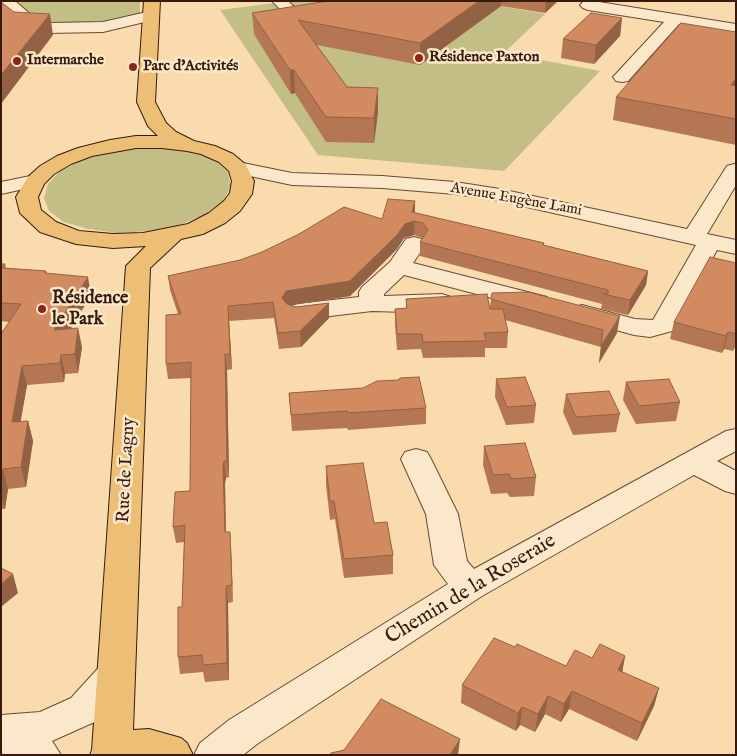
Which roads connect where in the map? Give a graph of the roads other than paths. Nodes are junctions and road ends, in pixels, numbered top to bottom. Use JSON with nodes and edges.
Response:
{"nodes":[{"id":1,"x":6,"y":1,"type":"edge"},
{"id":2,"x":588,"y":5,"type":"dead end"},
{"id":3,"x":152,"y":8,"type":"edge"},
{"id":4,"x":675,"y":19,"type":"junction"},
{"id":5,"x":736,"y":29,"type":"edge"},
{"id":6,"x":622,"y":77,"type":"dead end"},
{"id":7,"x":146,"y":102,"type":"junction"},
{"id":8,"x":187,"y":145,"type":"junction"},
{"id":9,"x":85,"y":152,"type":"junction"},
{"id":10,"x":238,"y":168,"type":"junction"},
{"id":11,"x":733,"y":177,"type":"edge"},
{"id":12,"x":292,"y":179,"type":"junction"},
{"id":13,"x":1,"y":188,"type":"edge"},
{"id":14,"x":31,"y":189,"type":"junction"},
{"id":15,"x":1,"y":194,"type":"edge"},
{"id":16,"x":241,"y":194,"type":"junction"},
{"id":17,"x":172,"y":235,"type":"junction"},
{"id":18,"x":702,"y":239,"type":"junction"},
{"id":19,"x":113,"y":241,"type":"junction"},
{"id":20,"x":414,"y":244,"type":"dead end"},
{"id":21,"x":736,"y":247,"type":"edge"},
{"id":22,"x":138,"y":266,"type":"junction"},
{"id":23,"x":399,"y":267,"type":"junction"},
{"id":24,"x":517,"y":296,"type":"junction"},
{"id":25,"x":372,"y":303,"type":"junction"},
{"id":26,"x":297,"y":312,"type":"edge"},
{"id":27,"x":736,"y":438,"type":"edge"},
{"id":28,"x":416,"y":459,"type":"dead end"},
{"id":29,"x":694,"y":462,"type":"junction"},
{"id":30,"x":736,"y":484,"type":"edge"},
{"id":31,"x":470,"y":587,"type":"junction"},
{"id":32,"x":115,"y":675,"type":"junction"},
{"id":33,"x":1,"y":732,"type":"edge"},
{"id":34,"x":110,"y":754,"type":"edge"},
{"id":35,"x":41,"y":755,"type":"edge"},
{"id":36,"x":173,"y":755,"type":"edge"},
{"id":37,"x":214,"y":755,"type":"edge"}],
"edges":[{"from":1,"to":3,"type":"street"},
{"from":2,"to":4,"type":"street"},
{"from":3,"to":7,"type":"main road"},
{"from":4,"to":5,"type":"street"},
{"from":4,"to":6,"type":"street"},
{"from":7,"to":8,"type":"main road"},
{"from":7,"to":9,"type":"main road"},
{"from":8,"to":9,"type":"main road"},
{"from":8,"to":10,"type":"main road"},
{"from":9,"to":14,"type":"main road"},
{"from":10,"to":12,"type":"street"},
{"from":10,"to":16,"type":"main road"},
{"from":11,"to":18,"type":"street"},
{"from":12,"to":16,"type":"street"},
{"from":12,"to":18,"type":"street","name":"Avenue Eugène Lami"},
{"from":13,"to":14,"type":"street"},
{"from":14,"to":15,"type":"street"},
{"from":14,"to":19,"type":"main road"},
{"from":16,"to":17,"type":"main road"},
{"from":17,"to":19,"type":"main road"},
{"from":17,"to":22,"type":"main road"},
{"from":18,"to":21,"type":"street","name":"Avenue Eugène Lami"},
{"from":18,"to":24,"type":"street"},
{"from":19,"to":22,"type":"main road"},
{"from":20,"to":23,"type":"street"},
{"from":22,"to":32,"type":"main road","name":"Rue de Lagny"},
{"from":23,"to":24,"type":"street"},
{"from":23,"to":25,"type":"street"},
{"from":24,"to":25,"type":"street"},
{"from":25,"to":26,"type":"street"},
{"from":27,"to":29,"type":"street","name":"Chemin de la Roseraie"},
{"from":28,"to":31,"type":"street"},
{"from":29,"to":30,"type":"street"},
{"from":29,"to":31,"type":"street","name":"Chemin de la Roseraie"},
{"from":31,"to":37,"type":"street","name":"Chemin de la Roseraie"},
{"from":32,"to":33,"type":"street"},
{"from":32,"to":34,"type":"main road","name":"Rue de Lagny"},
{"from":33,"to":35,"type":"street"},
{"from":34,"to":36,"type":"main road"}]}
